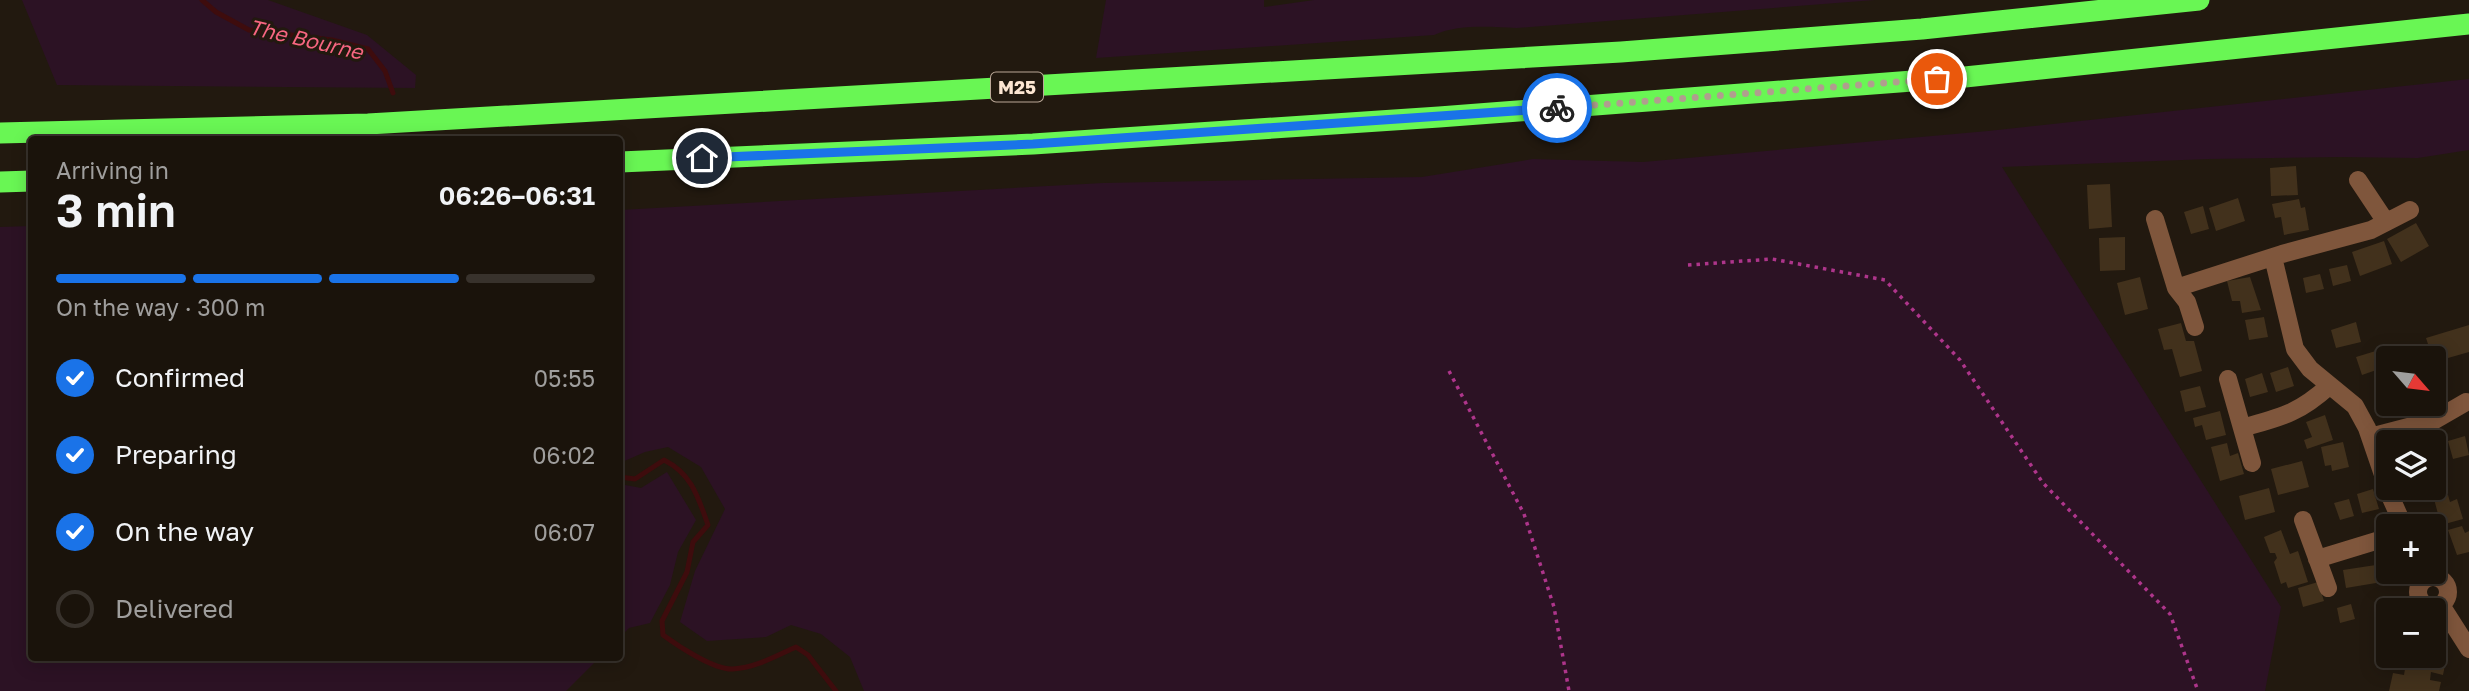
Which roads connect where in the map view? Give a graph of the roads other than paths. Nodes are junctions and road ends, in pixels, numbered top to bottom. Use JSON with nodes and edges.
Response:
{"nodes":[{"id":1,"x":2199,"y":0,"type":"edge"},
{"id":2,"x":2469,"y":24,"type":"edge"},
{"id":3,"x":0,"y":133,"type":"edge"},
{"id":4,"x":623,"y":162,"type":"edge"},
{"id":5,"x":2358,"y":180,"type":"dead end"},
{"id":6,"x":28,"y":181,"type":"edge"},
{"id":7,"x":0,"y":182,"type":"edge"},
{"id":8,"x":2410,"y":210,"type":"dead end"},
{"id":9,"x":2155,"y":219,"type":"dead end"},
{"id":10,"x":2386,"y":222,"type":"junction"},
{"id":11,"x":2273,"y":257,"type":"junction"},
{"id":12,"x":2176,"y":288,"type":"junction"},
{"id":13,"x":2195,"y":327,"type":"dead end"},
{"id":14,"x":2228,"y":379,"type":"dead end"},
{"id":15,"x":2329,"y":386,"type":"junction"},
{"id":16,"x":2466,"y":402,"type":"dead end"},
{"id":17,"x":2242,"y":428,"type":"junction"},
{"id":18,"x":2370,"y":437,"type":"junction"},
{"id":19,"x":2252,"y":463,"type":"dead end"},
{"id":20,"x":2398,"y":514,"type":"edge"},
{"id":21,"x":2303,"y":520,"type":"dead end"},
{"id":22,"x":2376,"y":541,"type":"edge"},
{"id":23,"x":2317,"y":559,"type":"junction"},
{"id":24,"x":2420,"y":584,"type":"edge"},
{"id":25,"x":2328,"y":588,"type":"dead end"},
{"id":26,"x":2469,"y":649,"type":"edge"}],
"edges":[{"from":1,"to":3,"type":"highway","number":"M25"},
{"from":2,"to":4,"type":"highway"},
{"from":5,"to":10,"type":"street"},
{"from":6,"to":7,"type":"highway"},
{"from":8,"to":10,"type":"street"},
{"from":9,"to":12,"type":"street"},
{"from":10,"to":11,"type":"street"},
{"from":11,"to":12,"type":"street"},
{"from":11,"to":15,"type":"street"},
{"from":12,"to":13,"type":"street"},
{"from":14,"to":17,"type":"street"},
{"from":15,"to":17,"type":"street"},
{"from":15,"to":18,"type":"street"},
{"from":16,"to":18,"type":"street"},
{"from":17,"to":19,"type":"street"},
{"from":18,"to":20,"type":"street"},
{"from":21,"to":23,"type":"street"},
{"from":22,"to":23,"type":"street"},
{"from":23,"to":25,"type":"street"},
{"from":24,"to":26,"type":"street"}]}
